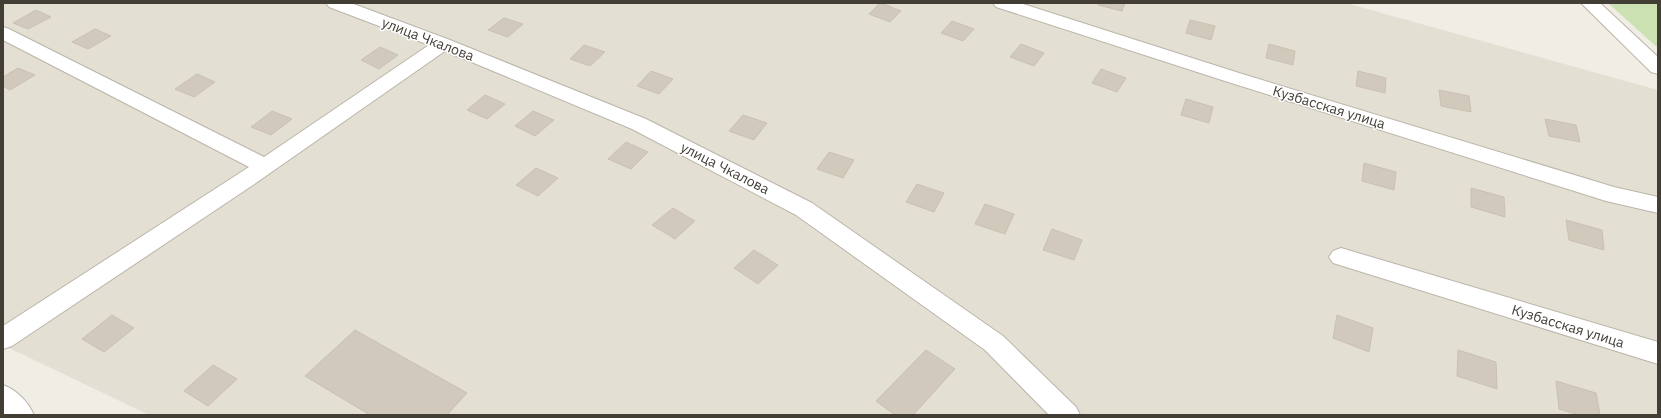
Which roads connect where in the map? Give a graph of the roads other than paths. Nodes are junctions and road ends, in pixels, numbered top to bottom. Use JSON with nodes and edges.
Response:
{"nodes":[{"id":1,"x":334,"y":3,"type":"edge"},
{"id":2,"x":1002,"y":3,"type":"edge"},
{"id":3,"x":1590,"y":3,"type":"edge"},
{"id":4,"x":3,"y":33,"type":"edge"},
{"id":5,"x":443,"y":44,"type":"junction"},
{"id":6,"x":1658,"y":68,"type":"edge"},
{"id":7,"x":265,"y":166,"type":"junction"},
{"id":8,"x":1658,"y":205,"type":"edge"},
{"id":9,"x":1341,"y":257,"type":"dead end"},
{"id":10,"x":3,"y":339,"type":"edge"},
{"id":11,"x":1658,"y":353,"type":"edge"},
{"id":12,"x":3,"y":396,"type":"edge"},
{"id":13,"x":21,"y":415,"type":"edge"},
{"id":14,"x":1067,"y":415,"type":"edge"}],
"edges":[{"from":1,"to":5,"type":"street","name":"улица Чкалова"},
{"from":2,"to":8,"type":"street","name":"Кузбасская улица"},
{"from":3,"to":6,"type":"street"},
{"from":4,"to":7,"type":"street"},
{"from":5,"to":7,"type":"street"},
{"from":5,"to":14,"type":"street","name":"улица Чкалова"},
{"from":7,"to":10,"type":"street"},
{"from":9,"to":11,"type":"street","name":"Кузбасская улица"},
{"from":12,"to":13,"type":"street"}]}
